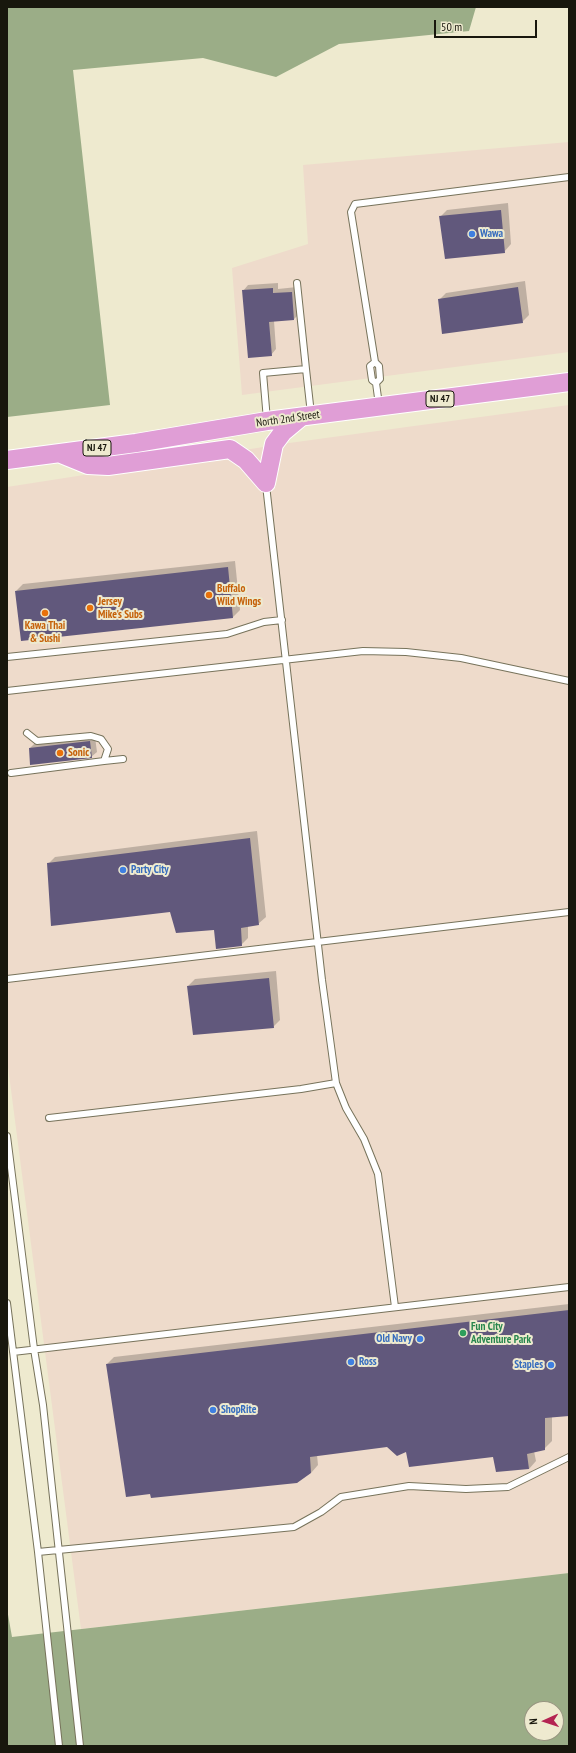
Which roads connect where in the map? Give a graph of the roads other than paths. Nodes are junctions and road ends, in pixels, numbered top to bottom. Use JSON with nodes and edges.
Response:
{"nodes":[{"id":1,"x":569,"y":176,"type":"edge"},
{"id":2,"x":297,"y":283,"type":"dead end"},
{"id":3,"x":306,"y":369,"type":"junction"},
{"id":4,"x":569,"y":382,"type":"edge"},
{"id":5,"x":379,"y":407,"type":"junction"},
{"id":6,"x":306,"y":416,"type":"junction"},
{"id":7,"x":267,"y":421,"type":"junction"},
{"id":8,"x":58,"y":453,"type":"junction"},
{"id":9,"x":7,"y":460,"type":"edge"},
{"id":10,"x":266,"y":483,"type":"junction"},
{"id":11,"x":282,"y":620,"type":"junction"},
{"id":12,"x":7,"y":657,"type":"edge"},
{"id":13,"x":287,"y":660,"type":"junction"},
{"id":14,"x":569,"y":681,"type":"edge"},
{"id":15,"x":7,"y":691,"type":"edge"},
{"id":16,"x":27,"y":734,"type":"dead end"},
{"id":17,"x":123,"y":759,"type":"dead end"},
{"id":18,"x":104,"y":761,"type":"junction"},
{"id":19,"x":11,"y":773,"type":"dead end"},
{"id":20,"x":569,"y":912,"type":"edge"},
{"id":21,"x":318,"y":942,"type":"junction"},
{"id":22,"x":7,"y":979,"type":"edge"},
{"id":23,"x":336,"y":1083,"type":"junction"},
{"id":24,"x":49,"y":1118,"type":"dead end"},
{"id":25,"x":7,"y":1136,"type":"edge"},
{"id":26,"x":8,"y":1147,"type":"edge"},
{"id":27,"x":569,"y":1288,"type":"edge"},
{"id":28,"x":7,"y":1303,"type":"edge"},
{"id":29,"x":395,"y":1307,"type":"junction"},
{"id":30,"x":34,"y":1349,"type":"junction"},
{"id":31,"x":13,"y":1352,"type":"junction"},
{"id":32,"x":569,"y":1458,"type":"edge"},
{"id":33,"x":59,"y":1550,"type":"junction"},
{"id":34,"x":38,"y":1552,"type":"junction"},
{"id":35,"x":59,"y":1746,"type":"edge"},
{"id":36,"x":80,"y":1746,"type":"edge"}],
"edges":[{"from":1,"to":5,"type":"lane"},
{"from":2,"to":3,"type":"lane"},
{"from":3,"to":6,"type":"lane"},
{"from":3,"to":7,"type":"lane"},
{"from":4,"to":5,"type":"main road","name":"North 2nd Street","number":"NJ 47"},
{"from":5,"to":6,"type":"main road","name":"North 2nd Street","number":"NJ 47"},
{"from":6,"to":7,"type":"main road","name":"North 2nd Street","number":"NJ 47"},
{"from":6,"to":10,"type":"main road"},
{"from":7,"to":8,"type":"main road","name":"North 2nd Street","number":"NJ 47"},
{"from":8,"to":9,"type":"main road","name":"North 2nd Street","number":"NJ 47"},
{"from":8,"to":10,"type":"main road"},
{"from":10,"to":11,"type":"lane"},
{"from":11,"to":12,"type":"lane"},
{"from":11,"to":13,"type":"lane"},
{"from":13,"to":14,"type":"lane"},
{"from":13,"to":15,"type":"lane"},
{"from":13,"to":21,"type":"lane"},
{"from":16,"to":18,"type":"lane"},
{"from":17,"to":18,"type":"lane"},
{"from":18,"to":19,"type":"lane"},
{"from":20,"to":21,"type":"lane"},
{"from":21,"to":22,"type":"lane"},
{"from":21,"to":23,"type":"lane"},
{"from":23,"to":24,"type":"lane"},
{"from":23,"to":29,"type":"lane"},
{"from":25,"to":26,"type":"lane"},
{"from":26,"to":30,"type":"lane"},
{"from":27,"to":29,"type":"lane"},
{"from":28,"to":31,"type":"lane"},
{"from":29,"to":30,"type":"lane"},
{"from":30,"to":31,"type":"lane"},
{"from":30,"to":33,"type":"lane"},
{"from":31,"to":34,"type":"lane"},
{"from":32,"to":33,"type":"lane"},
{"from":33,"to":34,"type":"lane"},
{"from":33,"to":36,"type":"lane"},
{"from":34,"to":35,"type":"lane"}]}
